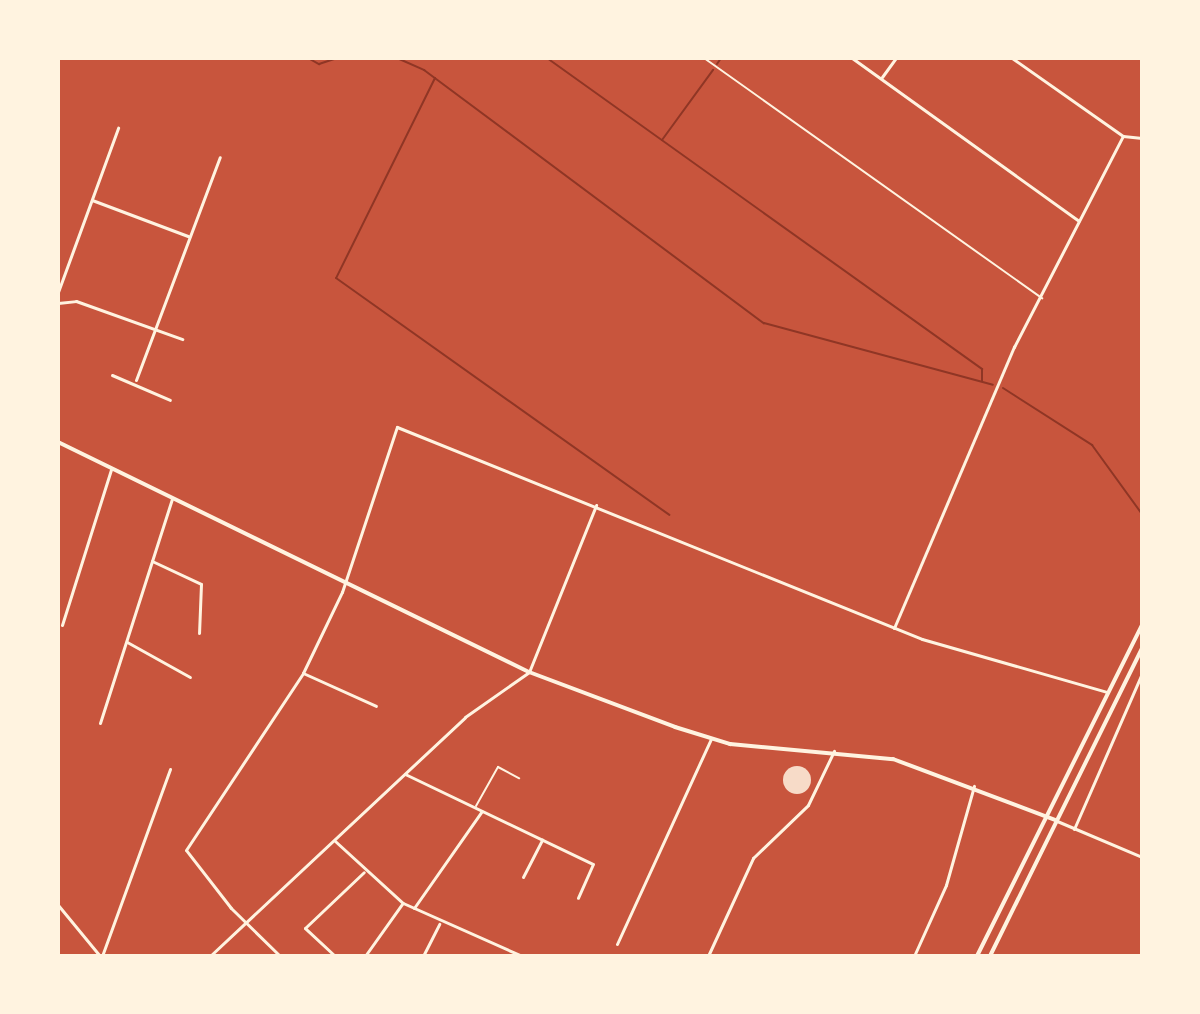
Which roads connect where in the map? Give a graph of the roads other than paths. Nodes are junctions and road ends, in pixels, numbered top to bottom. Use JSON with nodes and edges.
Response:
{"nodes":[{"id":1,"x":704,"y":58,"type":"edge"},
{"id":2,"x":852,"y":58,"type":"edge"},
{"id":3,"x":896,"y":58,"type":"edge"},
{"id":4,"x":1012,"y":58,"type":"edge"},
{"id":5,"x":881,"y":78,"type":"junction"},
{"id":6,"x":118,"y":128,"type":"dead end"},
{"id":7,"x":1123,"y":136,"type":"junction"},
{"id":8,"x":1142,"y":138,"type":"edge"},
{"id":9,"x":220,"y":157,"type":"dead end"},
{"id":10,"x":92,"y":200,"type":"junction"},
{"id":11,"x":1079,"y":221,"type":"junction"},
{"id":12,"x":188,"y":236,"type":"junction"},
{"id":13,"x":58,"y":292,"type":"edge"},
{"id":14,"x":1042,"y":298,"type":"junction"},
{"id":15,"x":58,"y":303,"type":"edge"},
{"id":16,"x":153,"y":329,"type":"junction"},
{"id":17,"x":182,"y":339,"type":"dead end"},
{"id":18,"x":112,"y":375,"type":"dead end"},
{"id":19,"x":136,"y":380,"type":"junction"},
{"id":20,"x":170,"y":400,"type":"dead end"},
{"id":21,"x":58,"y":442,"type":"edge"},
{"id":22,"x":111,"y":470,"type":"junction"},
{"id":23,"x":172,"y":499,"type":"junction"},
{"id":24,"x":596,"y":505,"type":"junction"},
{"id":25,"x":152,"y":561,"type":"junction"},
{"id":26,"x":343,"y":583,"type":"junction"},
{"id":27,"x":62,"y":625,"type":"dead end"},
{"id":28,"x":1142,"y":625,"type":"edge"},
{"id":29,"x":894,"y":628,"type":"junction"},
{"id":30,"x":199,"y":633,"type":"dead end"},
{"id":31,"x":127,"y":642,"type":"junction"},
{"id":32,"x":1142,"y":649,"type":"edge"},
{"id":33,"x":529,"y":672,"type":"junction"},
{"id":34,"x":303,"y":673,"type":"junction"},
{"id":35,"x":1142,"y":673,"type":"edge"},
{"id":36,"x":190,"y":677,"type":"dead end"},
{"id":37,"x":1107,"y":692,"type":"junction"},
{"id":38,"x":376,"y":706,"type":"dead end"},
{"id":39,"x":100,"y":723,"type":"dead end"},
{"id":40,"x":711,"y":739,"type":"junction"},
{"id":41,"x":834,"y":751,"type":"junction"},
{"id":42,"x":170,"y":769,"type":"dead end"},
{"id":43,"x":405,"y":774,"type":"junction"},
{"id":44,"x":519,"y":778,"type":"dead end"},
{"id":45,"x":974,"y":786,"type":"junction"},
{"id":46,"x":475,"y":807,"type":"junction"},
{"id":47,"x":482,"y":811,"type":"junction"},
{"id":48,"x":1045,"y":813,"type":"junction"},
{"id":49,"x":1055,"y":820,"type":"junction"},
{"id":50,"x":1074,"y":829,"type":"junction"},
{"id":51,"x":542,"y":840,"type":"junction"},
{"id":52,"x":335,"y":841,"type":"junction"},
{"id":53,"x":1142,"y":857,"type":"edge"},
{"id":54,"x":364,"y":872,"type":"junction"},
{"id":55,"x":523,"y":877,"type":"dead end"},
{"id":56,"x":578,"y":898,"type":"dead end"},
{"id":57,"x":403,"y":903,"type":"junction"},
{"id":58,"x":58,"y":905,"type":"edge"},
{"id":59,"x":414,"y":908,"type":"junction"},
{"id":60,"x":247,"y":921,"type":"junction"},
{"id":61,"x":440,"y":922,"type":"junction"},
{"id":62,"x":617,"y":944,"type":"dead end"},
{"id":63,"x":101,"y":956,"type":"edge"},
{"id":64,"x":210,"y":956,"type":"edge"},
{"id":65,"x":280,"y":956,"type":"edge"},
{"id":66,"x":335,"y":956,"type":"edge"},
{"id":67,"x":365,"y":956,"type":"edge"},
{"id":68,"x":423,"y":956,"type":"edge"},
{"id":69,"x":522,"y":956,"type":"edge"},
{"id":70,"x":708,"y":956,"type":"edge"},
{"id":71,"x":914,"y":956,"type":"edge"},
{"id":72,"x":977,"y":956,"type":"edge"},
{"id":73,"x":990,"y":956,"type":"edge"}],
"edges":[{"from":1,"to":14,"type":"lane"},
{"from":2,"to":5,"type":"street"},
{"from":3,"to":5,"type":"street"},
{"from":4,"to":7,"type":"street"},
{"from":5,"to":11,"type":"street"},
{"from":6,"to":10,"type":"street"},
{"from":7,"to":8,"type":"street"},
{"from":7,"to":11,"type":"street"},
{"from":9,"to":12,"type":"street"},
{"from":10,"to":12,"type":"street"},
{"from":10,"to":13,"type":"street"},
{"from":11,"to":14,"type":"street"},
{"from":12,"to":16,"type":"street"},
{"from":14,"to":29,"type":"street"},
{"from":15,"to":16,"type":"street"},
{"from":16,"to":17,"type":"street"},
{"from":16,"to":19,"type":"street"},
{"from":18,"to":19,"type":"street"},
{"from":19,"to":20,"type":"street"},
{"from":21,"to":22,"type":"street"},
{"from":22,"to":23,"type":"street"},
{"from":22,"to":27,"type":"street"},
{"from":23,"to":25,"type":"street"},
{"from":23,"to":26,"type":"street"},
{"from":24,"to":26,"type":"street"},
{"from":24,"to":29,"type":"street"},
{"from":24,"to":33,"type":"street"},
{"from":25,"to":30,"type":"street"},
{"from":25,"to":31,"type":"street"},
{"from":26,"to":33,"type":"street"},
{"from":26,"to":34,"type":"street"},
{"from":28,"to":37,"type":"street"},
{"from":29,"to":37,"type":"street"},
{"from":31,"to":36,"type":"street"},
{"from":31,"to":39,"type":"street"},
{"from":32,"to":49,"type":"street"},
{"from":33,"to":40,"type":"street"},
{"from":33,"to":43,"type":"street"},
{"from":34,"to":38,"type":"street"},
{"from":34,"to":60,"type":"street"},
{"from":35,"to":50,"type":"street"},
{"from":37,"to":48,"type":"street"},
{"from":40,"to":41,"type":"street"},
{"from":40,"to":62,"type":"street"},
{"from":41,"to":45,"type":"street"},
{"from":41,"to":70,"type":"street"},
{"from":42,"to":63,"type":"street"},
{"from":43,"to":46,"type":"street"},
{"from":43,"to":52,"type":"street"},
{"from":44,"to":46,"type":"lane"},
{"from":45,"to":48,"type":"street"},
{"from":45,"to":71,"type":"street"},
{"from":46,"to":47,"type":"street"},
{"from":47,"to":51,"type":"street"},
{"from":47,"to":59,"type":"street"},
{"from":48,"to":49,"type":"street"},
{"from":48,"to":72,"type":"street"},
{"from":49,"to":50,"type":"street"},
{"from":49,"to":73,"type":"street"},
{"from":50,"to":53,"type":"street"},
{"from":51,"to":55,"type":"street"},
{"from":51,"to":56,"type":"street"},
{"from":52,"to":54,"type":"street"},
{"from":52,"to":60,"type":"street"},
{"from":54,"to":57,"type":"street"},
{"from":54,"to":66,"type":"street"},
{"from":57,"to":59,"type":"street"},
{"from":57,"to":67,"type":"street"},
{"from":58,"to":63,"type":"street"},
{"from":59,"to":61,"type":"street"},
{"from":60,"to":64,"type":"street"},
{"from":60,"to":65,"type":"street"},
{"from":61,"to":68,"type":"street"},
{"from":61,"to":69,"type":"street"}]}
